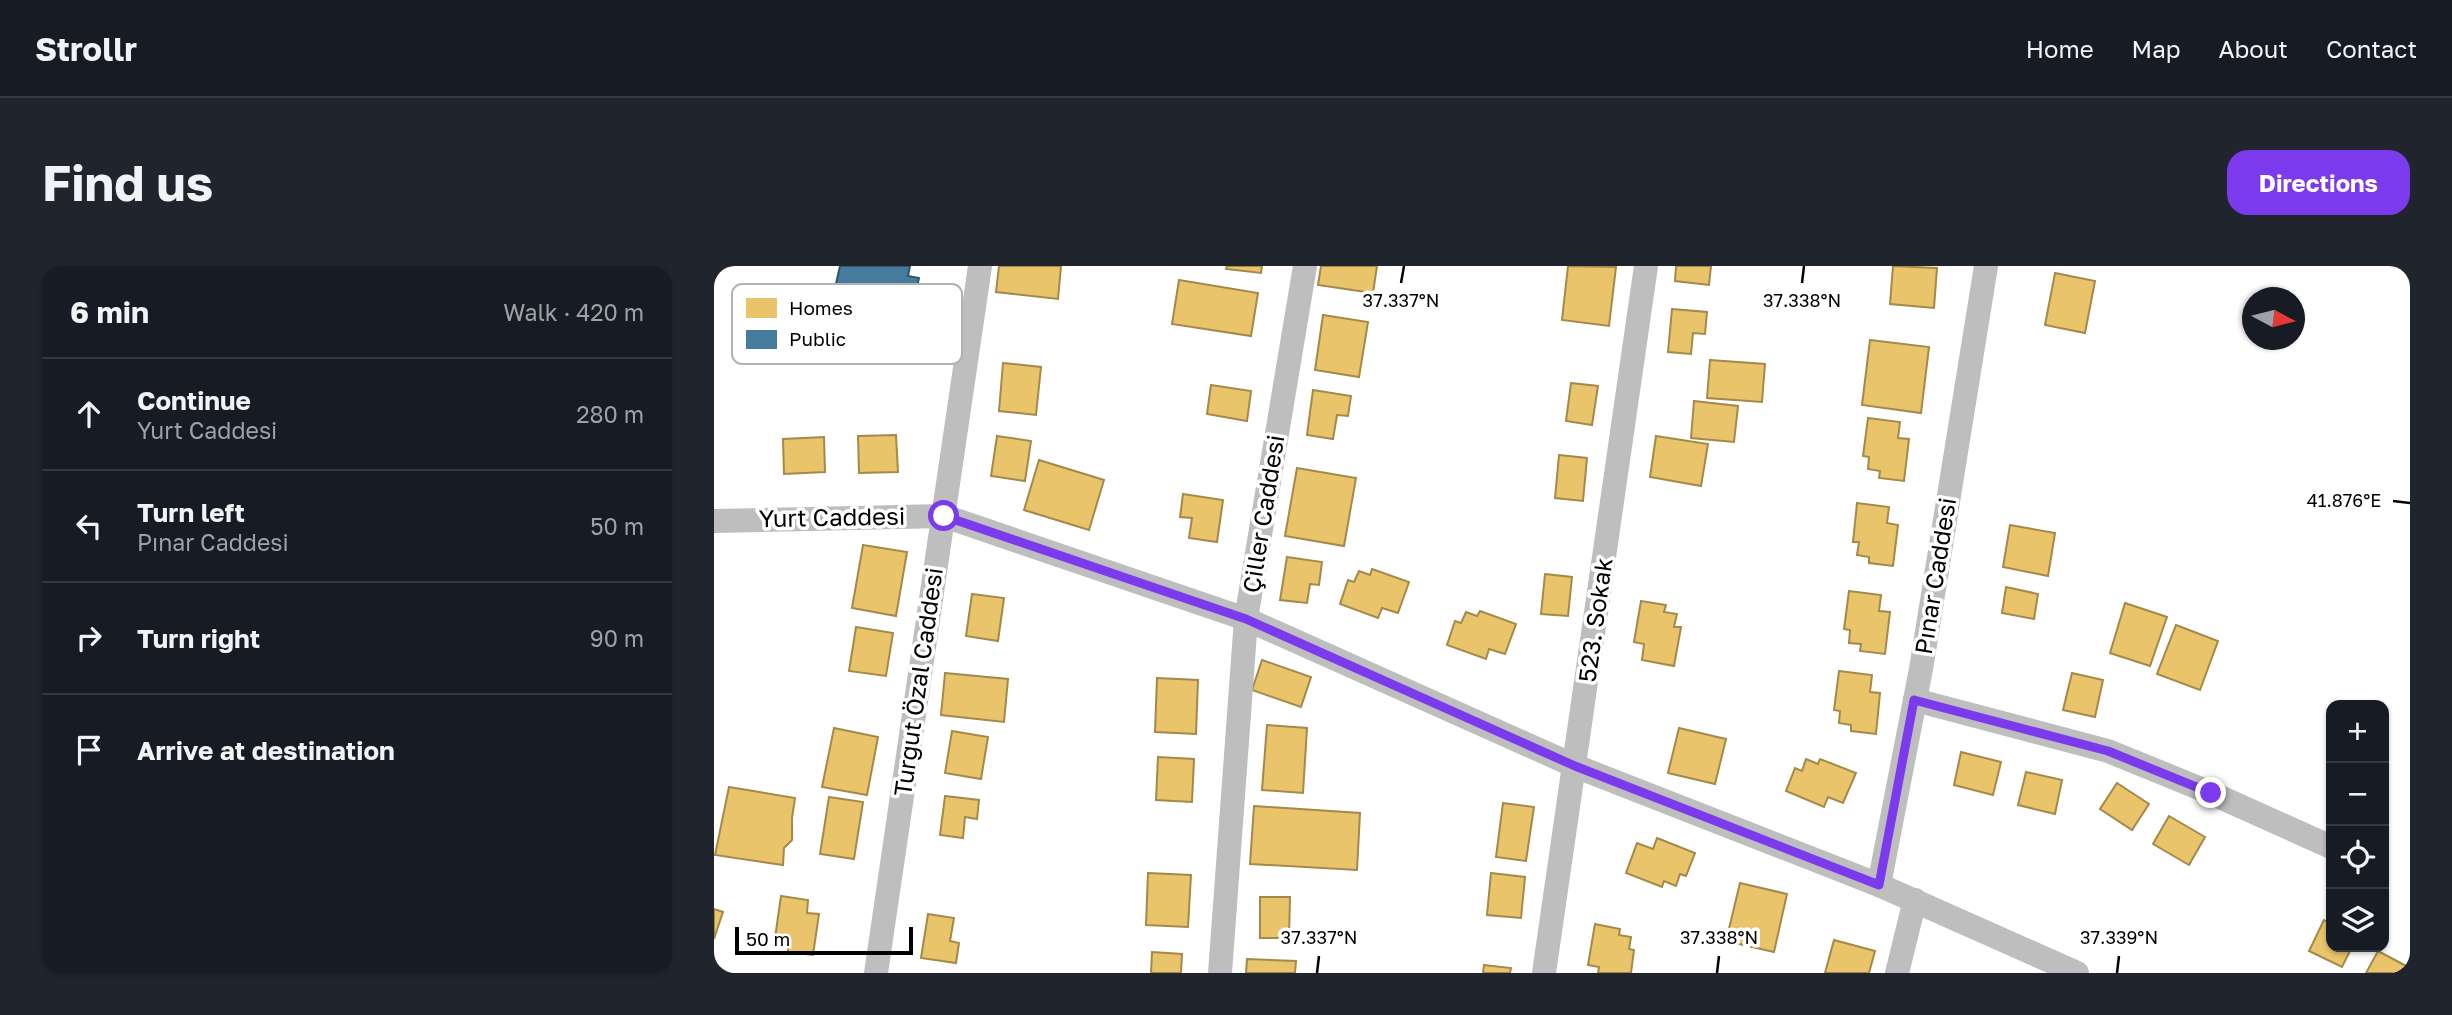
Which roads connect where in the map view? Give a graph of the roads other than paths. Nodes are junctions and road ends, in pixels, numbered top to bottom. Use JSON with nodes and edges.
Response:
{"nodes":[{"id":1,"x":980,"y":266,"type":"edge"},
{"id":2,"x":1305,"y":266,"type":"edge"},
{"id":3,"x":1646,"y":266,"type":"edge"},
{"id":4,"x":1986,"y":266,"type":"edge"},
{"id":5,"x":944,"y":516,"type":"junction"},
{"id":6,"x":714,"y":521,"type":"edge"},
{"id":7,"x":1246,"y":619,"type":"junction"},
{"id":8,"x":1914,"y":700,"type":"junction"},
{"id":9,"x":1575,"y":766,"type":"junction"},
{"id":10,"x":2326,"y":845,"type":"edge"},
{"id":11,"x":1879,"y":885,"type":"junction"},
{"id":12,"x":1915,"y":900,"type":"junction"},
{"id":13,"x":876,"y":973,"type":"edge"},
{"id":14,"x":1220,"y":973,"type":"edge"},
{"id":15,"x":1544,"y":973,"type":"edge"},
{"id":16,"x":1897,"y":973,"type":"edge"},
{"id":17,"x":2077,"y":973,"type":"edge"}],
"edges":[{"from":1,"to":5,"type":"street","name":"Turgut Özal Caddesi"},
{"from":2,"to":7,"type":"street","name":"Çiller Caddesi"},
{"from":3,"to":9,"type":"street","name":"523. Sokak"},
{"from":4,"to":8,"type":"street","name":"Pınar Caddesi"},
{"from":5,"to":6,"type":"street","name":"Yurt Caddesi"},
{"from":5,"to":7,"type":"street","name":"Yurt Caddesi"},
{"from":5,"to":13,"type":"street","name":"Turgut Özal Caddesi"},
{"from":7,"to":9,"type":"street","name":"Yurt Caddesi"},
{"from":7,"to":14,"type":"street","name":"Çiller Caddesi"},
{"from":8,"to":10,"type":"street"},
{"from":8,"to":11,"type":"street","name":"Pınar Caddesi"},
{"from":9,"to":11,"type":"street","name":"Yurt Caddesi"},
{"from":9,"to":15,"type":"street","name":"523. Sokak"},
{"from":11,"to":12,"type":"street","name":"Yurt Caddesi"},
{"from":12,"to":16,"type":"street"},
{"from":12,"to":17,"type":"street","name":"Yurt Caddesi"}]}
